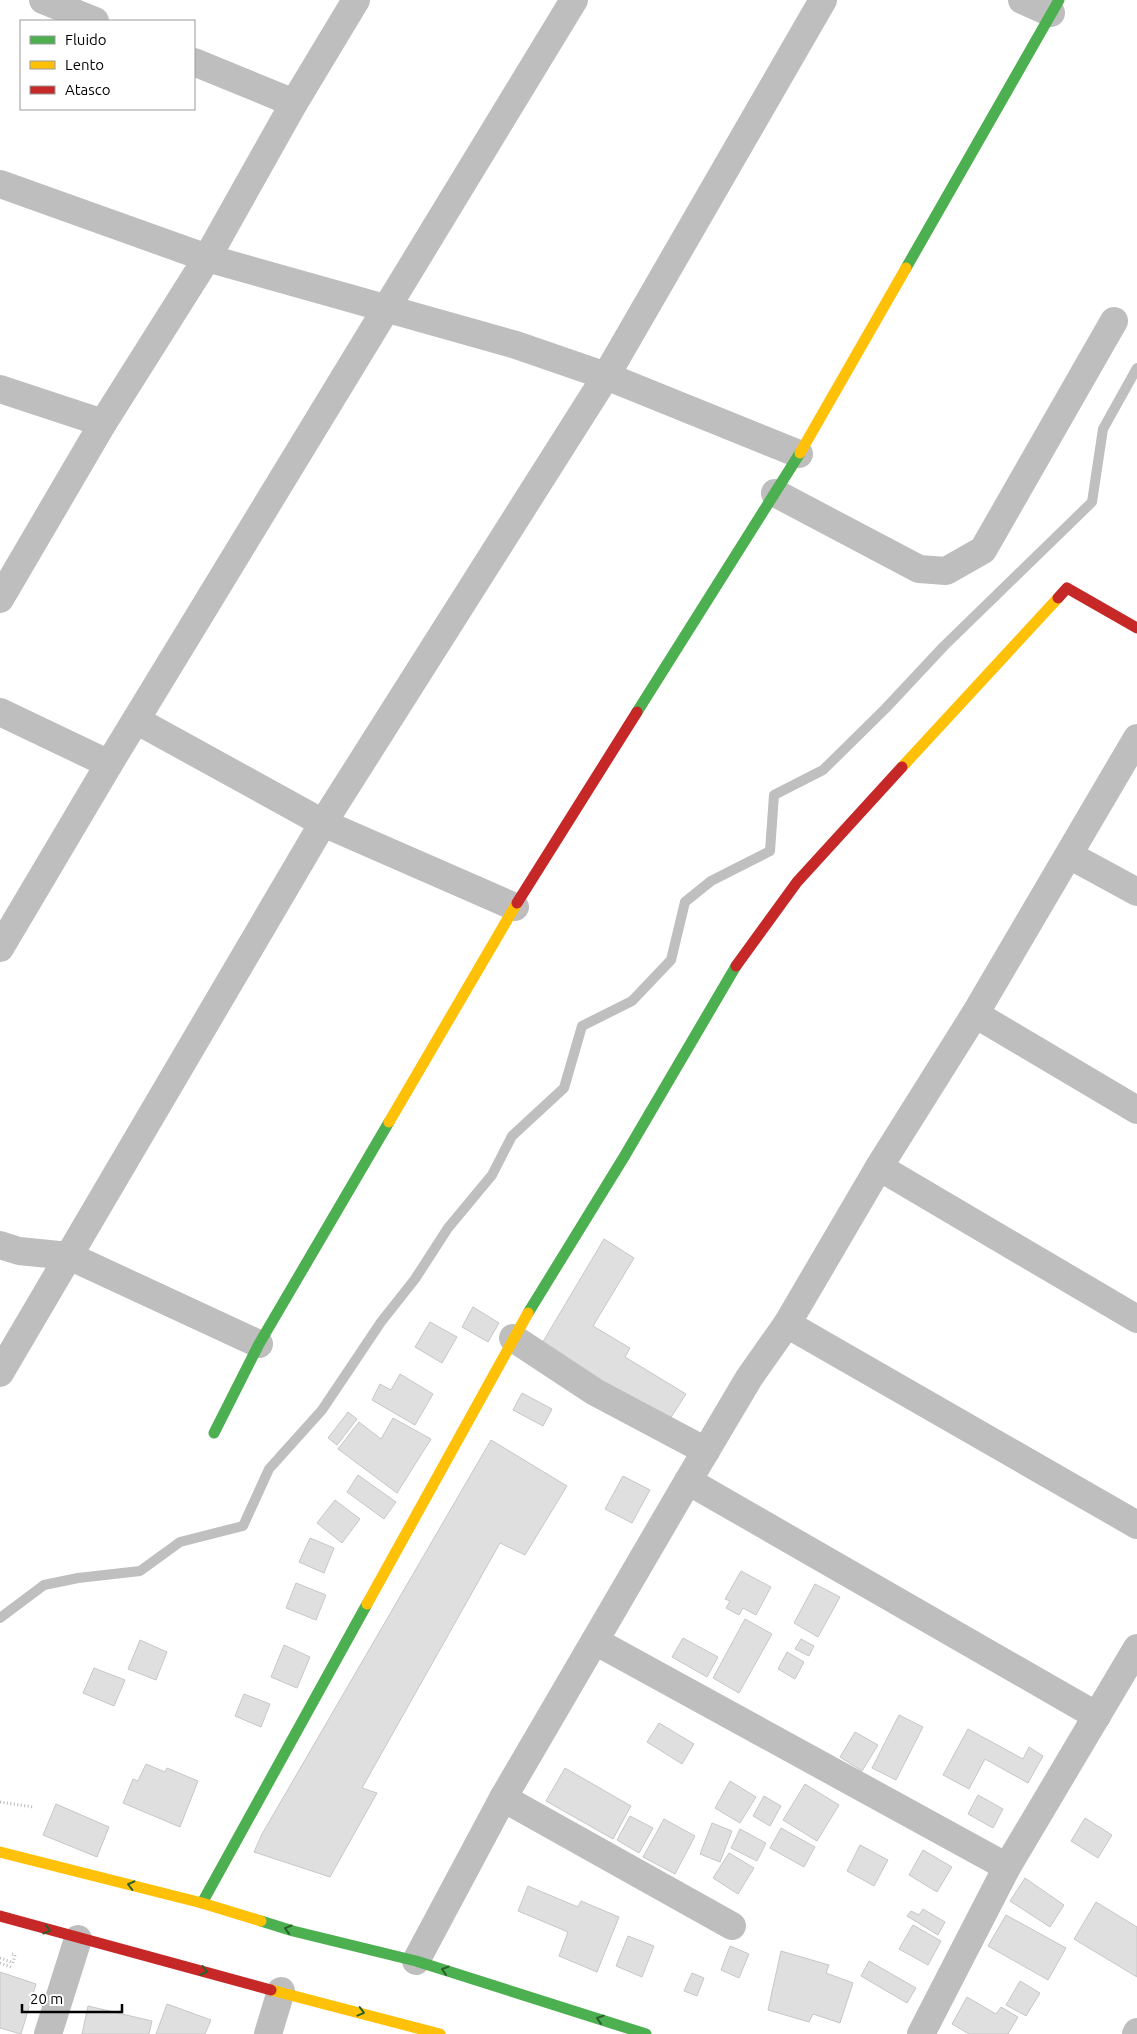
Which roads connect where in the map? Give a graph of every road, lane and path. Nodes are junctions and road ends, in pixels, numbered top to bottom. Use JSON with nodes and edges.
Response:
{"nodes":[{"id":1,"x":42,"y":0,"type":"edge"},
{"id":2,"x":356,"y":0,"type":"edge"},
{"id":3,"x":574,"y":0,"type":"edge"},
{"id":4,"x":823,"y":0,"type":"edge"},
{"id":5,"x":1022,"y":0,"type":"edge"},
{"id":6,"x":1055,"y":6,"type":"edge"},
{"id":7,"x":92,"y":20,"type":"edge"},
{"id":8,"x":195,"y":62,"type":"edge"},
{"id":9,"x":294,"y":103,"type":"junction"},
{"id":10,"x":0,"y":184,"type":"edge"},
{"id":11,"x":207,"y":258,"type":"junction"},
{"id":12,"x":386,"y":308,"type":"junction"},
{"id":13,"x":1114,"y":321,"type":"dead end"},
{"id":14,"x":606,"y":376,"type":"junction"},
{"id":15,"x":0,"y":389,"type":"edge"},
{"id":16,"x":103,"y":424,"type":"junction"},
{"id":17,"x":799,"y":454,"type":"junction"},
{"id":18,"x":775,"y":493,"type":"junction"},
{"id":19,"x":0,"y":599,"type":"edge"},
{"id":20,"x":1137,"y":628,"type":"edge"},
{"id":21,"x":0,"y":712,"type":"edge"},
{"id":22,"x":136,"y":720,"type":"junction"},
{"id":23,"x":1137,"y":738,"type":"edge"},
{"id":24,"x":108,"y":764,"type":"junction"},
{"id":25,"x":323,"y":823,"type":"junction"},
{"id":26,"x":1069,"y":855,"type":"junction"},
{"id":27,"x":1137,"y":892,"type":"edge"},
{"id":28,"x":515,"y":907,"type":"junction"},
{"id":29,"x":0,"y":948,"type":"edge"},
{"id":30,"x":975,"y":1014,"type":"junction"},
{"id":31,"x":1137,"y":1110,"type":"edge"},
{"id":32,"x":878,"y":1167,"type":"junction"},
{"id":33,"x":0,"y":1245,"type":"edge"},
{"id":34,"x":69,"y":1256,"type":"junction"},
{"id":35,"x":1137,"y":1319,"type":"edge"},
{"id":36,"x":787,"y":1324,"type":"junction"},
{"id":37,"x":513,"y":1338,"type":"junction"},
{"id":38,"x":259,"y":1344,"type":"junction"},
{"id":39,"x":0,"y":1373,"type":"edge"},
{"id":40,"x":214,"y":1433,"type":"dead end"},
{"id":41,"x":706,"y":1451,"type":"junction"},
{"id":42,"x":688,"y":1482,"type":"junction"},
{"id":43,"x":1137,"y":1525,"type":"edge"},
{"id":44,"x":595,"y":1641,"type":"junction"},
{"id":45,"x":1137,"y":1648,"type":"edge"},
{"id":46,"x":1097,"y":1716,"type":"junction"},
{"id":47,"x":503,"y":1798,"type":"junction"},
{"id":48,"x":0,"y":1802,"type":"edge"},
{"id":49,"x":33,"y":1807,"type":"dead end"},
{"id":50,"x":0,"y":1852,"type":"edge"},
{"id":51,"x":1007,"y":1867,"type":"junction"},
{"id":52,"x":202,"y":1902,"type":"junction"},
{"id":53,"x":0,"y":1916,"type":"edge"},
{"id":54,"x":732,"y":1926,"type":"dead end"},
{"id":55,"x":78,"y":1939,"type":"junction"},
{"id":56,"x":7,"y":1952,"type":"dead end"},
{"id":57,"x":0,"y":1958,"type":"edge"},
{"id":58,"x":416,"y":1961,"type":"junction"},
{"id":59,"x":0,"y":1963,"type":"edge"},
{"id":60,"x":11,"y":1967,"type":"dead end"},
{"id":61,"x":281,"y":1991,"type":"junction"},
{"id":62,"x":48,"y":2034,"type":"edge"},
{"id":63,"x":268,"y":2034,"type":"edge"},
{"id":64,"x":440,"y":2034,"type":"edge"},
{"id":65,"x":646,"y":2034,"type":"edge"},
{"id":66,"x":921,"y":2034,"type":"edge"}],
"edges":[{"from":1,"to":7,"type":"street"},
{"from":2,"to":9,"type":"street"},
{"from":3,"to":12,"type":"street"},
{"from":4,"to":14,"type":"street"},
{"from":5,"to":6,"type":"street"},
{"from":6,"to":17,"type":"street"},
{"from":8,"to":9,"type":"street"},
{"from":9,"to":11,"type":"street"},
{"from":10,"to":11,"type":"street"},
{"from":11,"to":12,"type":"street"},
{"from":11,"to":16,"type":"street"},
{"from":12,"to":14,"type":"street"},
{"from":12,"to":22,"type":"street"},
{"from":13,"to":18,"type":"street"},
{"from":14,"to":17,"type":"street"},
{"from":14,"to":25,"type":"street"},
{"from":15,"to":16,"type":"street"},
{"from":16,"to":19,"type":"street"},
{"from":17,"to":18,"type":"street"},
{"from":18,"to":28,"type":"street"},
{"from":20,"to":37,"type":"street"},
{"from":21,"to":24,"type":"street"},
{"from":22,"to":24,"type":"street"},
{"from":22,"to":25,"type":"street"},
{"from":23,"to":26,"type":"street"},
{"from":24,"to":29,"type":"street"},
{"from":25,"to":28,"type":"street"},
{"from":25,"to":34,"type":"street"},
{"from":26,"to":27,"type":"street"},
{"from":26,"to":30,"type":"street"},
{"from":28,"to":38,"type":"street"},
{"from":30,"to":31,"type":"street"},
{"from":30,"to":32,"type":"street"},
{"from":32,"to":35,"type":"street"},
{"from":32,"to":36,"type":"street"},
{"from":33,"to":34,"type":"street"},
{"from":34,"to":38,"type":"street"},
{"from":34,"to":39,"type":"street"},
{"from":36,"to":41,"type":"street"},
{"from":36,"to":43,"type":"street"},
{"from":37,"to":41,"type":"street"},
{"from":37,"to":52,"type":"street"},
{"from":38,"to":40,"type":"street"},
{"from":41,"to":42,"type":"street"},
{"from":42,"to":44,"type":"street"},
{"from":42,"to":46,"type":"street"},
{"from":44,"to":47,"type":"street"},
{"from":44,"to":51,"type":"street"},
{"from":45,"to":46,"type":"street"},
{"from":46,"to":51,"type":"street"},
{"from":47,"to":54,"type":"street"},
{"from":47,"to":58,"type":"street"},
{"from":48,"to":49,"type":"path"},
{"from":52,"to":50,"type":"street","one_way":true},
{"from":51,"to":66,"type":"street"},
{"from":58,"to":52,"type":"street","one_way":true},
{"from":53,"to":55,"type":"street","one_way":true},
{"from":55,"to":61,"type":"street","one_way":true},
{"from":55,"to":62,"type":"street"},
{"from":56,"to":57,"type":"path"},
{"from":65,"to":58,"type":"street","one_way":true},
{"from":59,"to":60,"type":"path"},
{"from":61,"to":63,"type":"street"},
{"from":61,"to":64,"type":"street","one_way":true}]}
